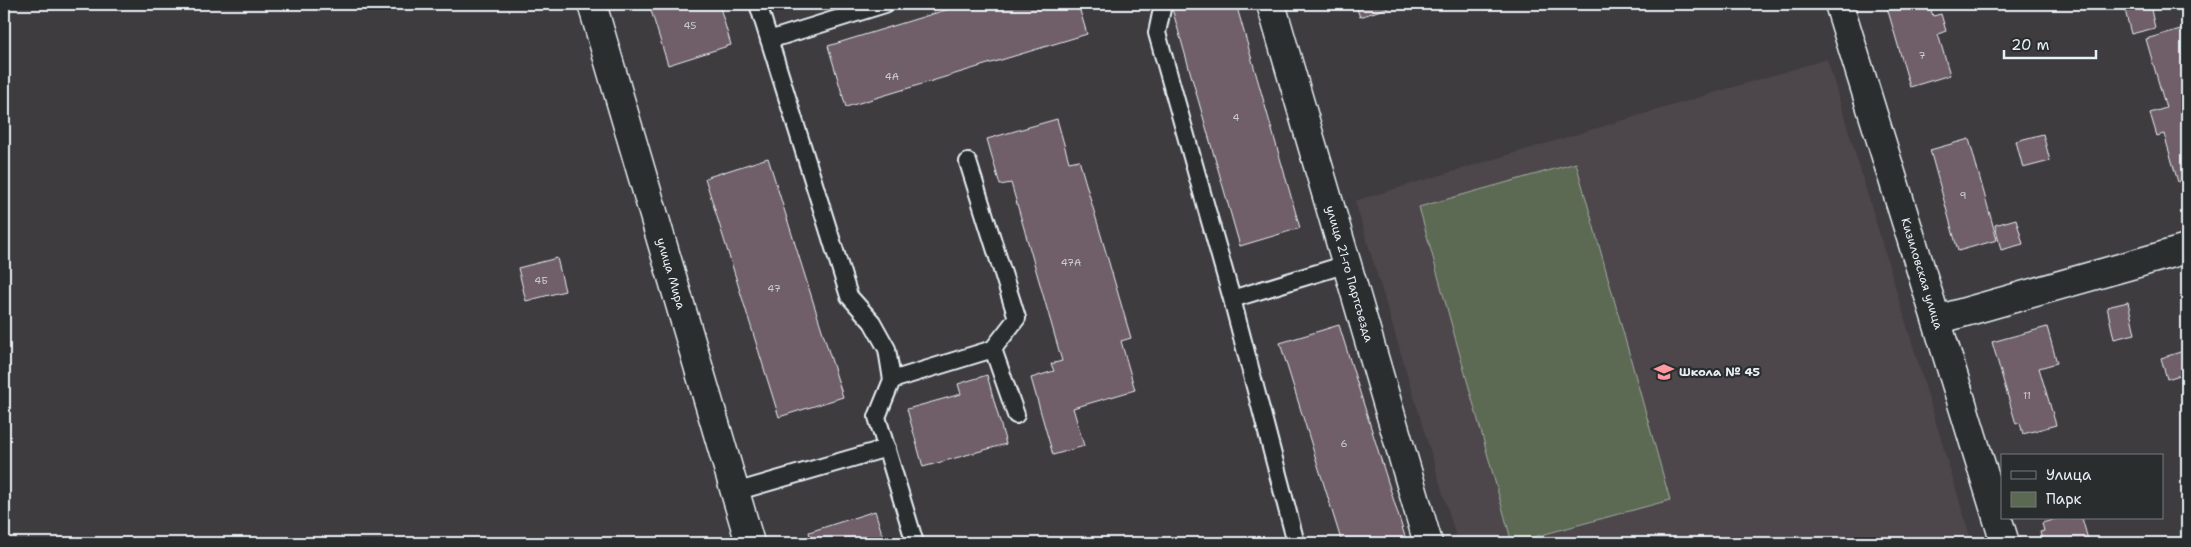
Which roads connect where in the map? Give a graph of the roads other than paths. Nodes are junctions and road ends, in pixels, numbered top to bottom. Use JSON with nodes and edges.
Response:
{"nodes":[{"id":1,"x":592,"y":4,"type":"edge"},
{"id":2,"x":758,"y":4,"type":"edge"},
{"id":3,"x":885,"y":4,"type":"edge"},
{"id":4,"x":1163,"y":4,"type":"edge"},
{"id":5,"x":1271,"y":4,"type":"edge"},
{"id":6,"x":1839,"y":4,"type":"edge"},
{"id":7,"x":769,"y":40,"type":"junction"},
{"id":8,"x":968,"y":162,"type":"dead end"},
{"id":9,"x":2187,"y":249,"type":"edge"},
{"id":10,"x":1347,"y":264,"type":"junction"},
{"id":11,"x":1232,"y":299,"type":"junction"},
{"id":12,"x":1937,"y":320,"type":"junction"},
{"id":13,"x":994,"y":349,"type":"junction"},
{"id":14,"x":892,"y":380,"type":"junction"},
{"id":15,"x":1016,"y":415,"type":"dead end"},
{"id":16,"x":887,"y":448,"type":"junction"},
{"id":17,"x":735,"y":492,"type":"junction"},
{"id":18,"x":750,"y":543,"type":"edge"},
{"id":19,"x":915,"y":543,"type":"edge"},
{"id":20,"x":1296,"y":543,"type":"edge"},
{"id":21,"x":1428,"y":543,"type":"edge"},
{"id":22,"x":2004,"y":543,"type":"edge"}],
"edges":[{"from":1,"to":17,"type":"street","name":"улица Мира"},
{"from":2,"to":7,"type":"lane"},
{"from":3,"to":7,"type":"lane"},
{"from":4,"to":11,"type":"lane"},
{"from":5,"to":10,"type":"street","name":"улица 21-го Партсъезда"},
{"from":6,"to":12,"type":"street","name":"Кизиловская улица"},
{"from":7,"to":14,"type":"lane"},
{"from":8,"to":13,"type":"lane"},
{"from":9,"to":12,"type":"street"},
{"from":10,"to":11,"type":"lane"},
{"from":10,"to":21,"type":"street","name":"улица 21-го Партсъезда"},
{"from":11,"to":20,"type":"lane"},
{"from":12,"to":22,"type":"street","name":"Кизиловская улица"},
{"from":13,"to":14,"type":"lane"},
{"from":13,"to":15,"type":"lane"},
{"from":14,"to":16,"type":"lane"},
{"from":16,"to":17,"type":"lane"},
{"from":16,"to":19,"type":"lane"},
{"from":17,"to":18,"type":"street","name":"улица Мира"}]}
